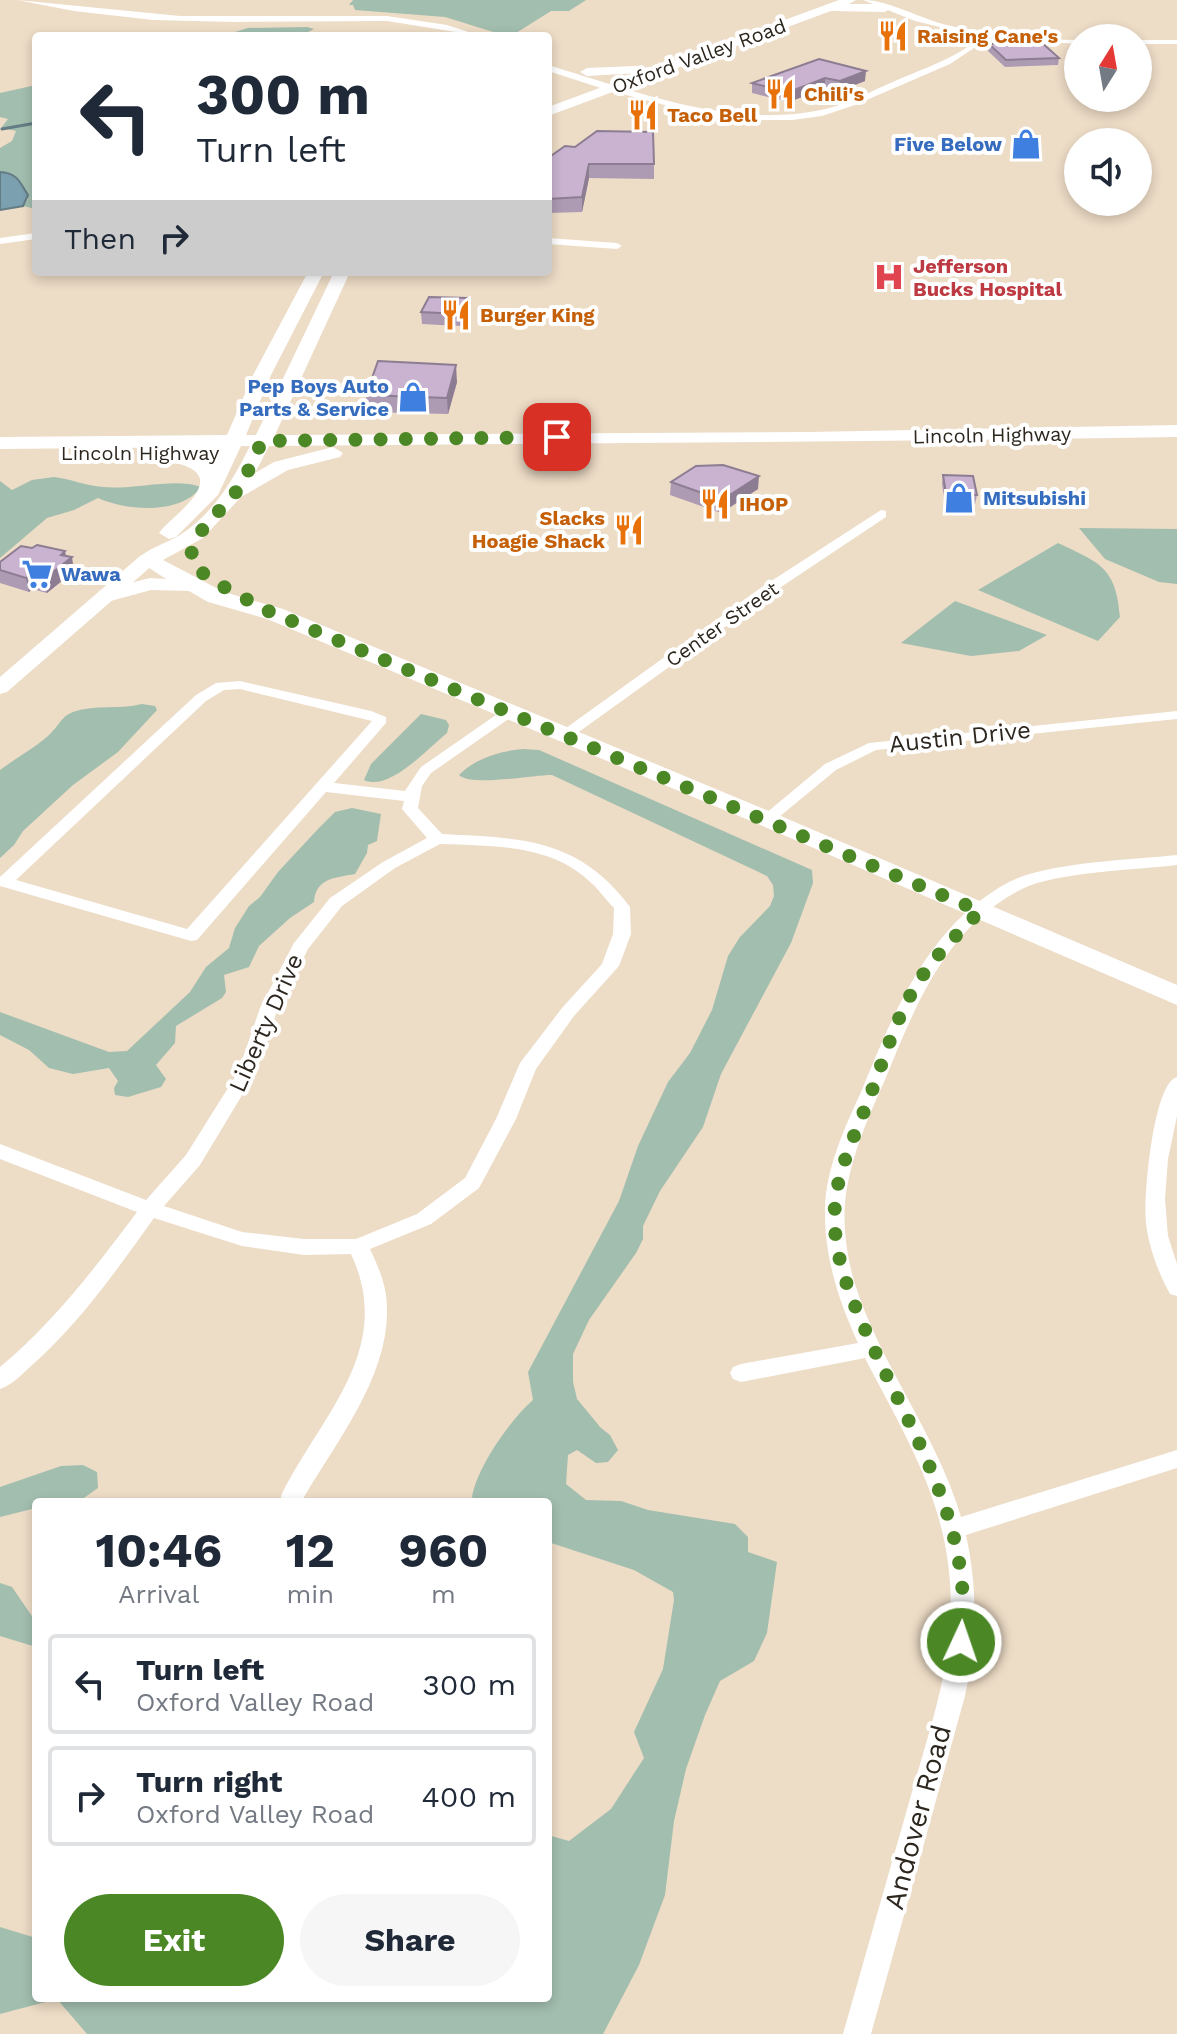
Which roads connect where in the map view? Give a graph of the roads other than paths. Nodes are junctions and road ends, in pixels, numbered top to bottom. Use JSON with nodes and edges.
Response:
{"nodes":[{"id":1,"x":21,"y":0,"type":"edge"},
{"id":2,"x":53,"y":0,"type":"edge"},
{"id":3,"x":850,"y":0,"type":"edge"},
{"id":4,"x":867,"y":0,"type":"edge"},
{"id":5,"x":827,"y":4,"type":"edge"},
{"id":6,"x":884,"y":6,"type":"edge"},
{"id":7,"x":474,"y":32,"type":"edge"},
{"id":8,"x":477,"y":32,"type":"edge"},
{"id":9,"x":987,"y":36,"type":"junction"},
{"id":10,"x":1064,"y":41,"type":"edge"},
{"id":11,"x":1152,"y":42,"type":"edge"},
{"id":12,"x":1177,"y":42,"type":"edge"},
{"id":13,"x":552,"y":59,"type":"edge"},
{"id":14,"x":552,"y":69,"type":"edge"},
{"id":15,"x":636,"y":70,"type":"junction"},
{"id":16,"x":587,"y":72,"type":"junction"},
{"id":17,"x":654,"y":72,"type":"junction"},
{"id":18,"x":566,"y":74,"type":"junction"},
{"id":19,"x":611,"y":83,"type":"junction"},
{"id":20,"x":656,"y":92,"type":"junction"},
{"id":21,"x":568,"y":93,"type":"junction"},
{"id":22,"x":640,"y":95,"type":"junction"},
{"id":23,"x":588,"y":97,"type":"junction"},
{"id":24,"x":552,"y":99,"type":"edge"},
{"id":25,"x":552,"y":110,"type":"edge"},
{"id":26,"x":740,"y":115,"type":"junction"},
{"id":27,"x":721,"y":124,"type":"dead end"},
{"id":28,"x":32,"y":237,"type":"edge"},
{"id":29,"x":0,"y":241,"type":"edge"},
{"id":30,"x":552,"y":244,"type":"edge"},
{"id":31,"x":552,"y":244,"type":"edge"},
{"id":32,"x":32,"y":245,"type":"edge"},
{"id":33,"x":579,"y":247,"type":"junction"},
{"id":34,"x":0,"y":249,"type":"edge"},
{"id":35,"x":578,"y":260,"type":"dead end"},
{"id":36,"x":314,"y":276,"type":"edge"},
{"id":37,"x":340,"y":276,"type":"edge"},
{"id":38,"x":277,"y":409,"type":"junction"},
{"id":39,"x":246,"y":411,"type":"junction"},
{"id":40,"x":1177,"y":431,"type":"edge"},
{"id":41,"x":808,"y":438,"type":"junction"},
{"id":42,"x":363,"y":440,"type":"junction"},
{"id":43,"x":0,"y":443,"type":"edge"},
{"id":44,"x":233,"y":447,"type":"junction"},
{"id":45,"x":259,"y":447,"type":"junction"},
{"id":46,"x":155,"y":448,"type":"junction"},
{"id":47,"x":339,"y":452,"type":"junction"},
{"id":48,"x":0,"y":454,"type":"edge"},
{"id":49,"x":211,"y":491,"type":"junction"},
{"id":50,"x":235,"y":493,"type":"junction"},
{"id":51,"x":881,"y":514,"type":"dead end"},
{"id":52,"x":200,"y":531,"type":"junction"},
{"id":53,"x":147,"y":560,"type":"junction"},
{"id":54,"x":203,"y":584,"type":"junction"},
{"id":55,"x":107,"y":596,"type":"junction"},
{"id":56,"x":0,"y":688,"type":"edge"},
{"id":57,"x":508,"y":713,"type":"junction"},
{"id":58,"x":1177,"y":715,"type":"edge"},
{"id":59,"x":564,"y":736,"type":"junction"},
{"id":60,"x":324,"y":787,"type":"junction"},
{"id":61,"x":412,"y":797,"type":"junction"},
{"id":62,"x":767,"y":819,"type":"junction"},
{"id":63,"x":437,"y":839,"type":"junction"},
{"id":64,"x":1177,"y":860,"type":"edge"},
{"id":65,"x":1,"y":883,"type":"edge"},
{"id":66,"x":980,"y":911,"type":"junction"},
{"id":67,"x":1177,"y":996,"type":"edge"},
{"id":68,"x":1177,"y":1083,"type":"edge"},
{"id":69,"x":0,"y":1151,"type":"edge"},
{"id":70,"x":150,"y":1209,"type":"junction"},
{"id":71,"x":358,"y":1246,"type":"junction"},
{"id":72,"x":1177,"y":1288,"type":"edge"},
{"id":73,"x":873,"y":1348,"type":"junction"},
{"id":74,"x":741,"y":1373,"type":"dead end"},
{"id":75,"x":0,"y":1380,"type":"edge"},
{"id":76,"x":1177,"y":1459,"type":"edge"},
{"id":77,"x":292,"y":1498,"type":"edge"},
{"id":78,"x":953,"y":1529,"type":"junction"},
{"id":79,"x":857,"y":2034,"type":"edge"}],
"edges":[{"from":1,"to":7,"type":"street"},
{"from":2,"to":8,"type":"street"},
{"from":3,"to":5,"type":"main road","name":"Oxford Valley Road"},
{"from":4,"to":6,"type":"street"},
{"from":5,"to":6,"type":"main road"},
{"from":5,"to":15,"type":"main road","name":"Oxford Valley Road"},
{"from":5,"to":17,"type":"main road","name":"Oxford Valley Road"},
{"from":6,"to":9,"type":"street"},
{"from":9,"to":10,"type":"street"},
{"from":9,"to":26,"type":"street"},
{"from":11,"to":12,"type":"street"},
{"from":13,"to":16,"type":"street"},
{"from":14,"to":18,"type":"street"},
{"from":15,"to":16,"type":"main road"},
{"from":15,"to":19,"type":"main road","name":"Oxford Valley Road"},
{"from":16,"to":19,"type":"street"},
{"from":17,"to":19,"type":"main road","name":"Oxford Valley Road"},
{"from":17,"to":20,"type":"main road"},
{"from":18,"to":19,"type":"street"},
{"from":18,"to":21,"type":"main road"},
{"from":19,"to":20,"type":"street"},
{"from":19,"to":21,"type":"main road","name":"Oxford Valley Road"},
{"from":19,"to":22,"type":"street"},
{"from":19,"to":23,"type":"main road","name":"Oxford Valley Road"},
{"from":20,"to":26,"type":"street"},
{"from":21,"to":24,"type":"main road","name":"Oxford Valley Road"},
{"from":22,"to":23,"type":"main road"},
{"from":22,"to":26,"type":"street"},
{"from":23,"to":25,"type":"main road","name":"Oxford Valley Road"},
{"from":26,"to":27,"type":"street"},
{"from":28,"to":29,"type":"street"},
{"from":30,"to":33,"type":"street"},
{"from":31,"to":33,"type":"street"},
{"from":32,"to":34,"type":"street"},
{"from":33,"to":35,"type":"street"},
{"from":36,"to":39,"type":"main road"},
{"from":37,"to":38,"type":"main road"},
{"from":38,"to":42,"type":"main road"},
{"from":38,"to":45,"type":"main road"},
{"from":39,"to":44,"type":"main road"},
{"from":39,"to":46,"type":"main road"},
{"from":40,"to":41,"type":"main road","name":"Lincoln Highway"},
{"from":41,"to":42,"type":"main road","name":"Lincoln Highway"},
{"from":41,"to":47,"type":"main road","name":"Lincoln Highway"},
{"from":42,"to":45,"type":"main road","name":"Lincoln Highway"},
{"from":43,"to":46,"type":"main road","name":"Lincoln Highway"},
{"from":44,"to":45,"type":"main road","name":"Lincoln Highway"},
{"from":44,"to":46,"type":"main road","name":"Lincoln Highway"},
{"from":44,"to":49,"type":"main road"},
{"from":45,"to":47,"type":"main road","name":"Lincoln Highway"},
{"from":45,"to":50,"type":"main road"},
{"from":46,"to":48,"type":"main road","name":"Lincoln Highway"},
{"from":46,"to":49,"type":"main road"},
{"from":47,"to":50,"type":"main road"},
{"from":49,"to":53,"type":"main road"},
{"from":50,"to":52,"type":"main road"},
{"from":51,"to":59,"type":"street","name":"Center Street"},
{"from":52,"to":53,"type":"main road"},
{"from":52,"to":54,"type":"main road"},
{"from":53,"to":54,"type":"main road"},
{"from":53,"to":55,"type":"main road"},
{"from":54,"to":55,"type":"main road"},
{"from":54,"to":57,"type":"main road"},
{"from":55,"to":56,"type":"main road"},
{"from":57,"to":59,"type":"main road"},
{"from":57,"to":61,"type":"street"},
{"from":58,"to":62,"type":"street","name":"Austin Drive"},
{"from":59,"to":62,"type":"main road"},
{"from":60,"to":61,"type":"street"},
{"from":60,"to":65,"type":"street"},
{"from":60,"to":65,"type":"street"},
{"from":61,"to":63,"type":"street"},
{"from":62,"to":66,"type":"main road"},
{"from":63,"to":70,"type":"street","name":"Liberty Drive"},
{"from":63,"to":71,"type":"street"},
{"from":64,"to":66,"type":"street","name":"Andover Road"},
{"from":66,"to":67,"type":"main road"},
{"from":66,"to":73,"type":"street","name":"Andover Road"},
{"from":68,"to":72,"type":"street"},
{"from":69,"to":70,"type":"street"},
{"from":70,"to":71,"type":"street"},
{"from":70,"to":75,"type":"street","name":"Liberty Drive"},
{"from":71,"to":77,"type":"street"},
{"from":73,"to":74,"type":"street"},
{"from":73,"to":78,"type":"street","name":"Andover Road"},
{"from":76,"to":78,"type":"street"},
{"from":78,"to":79,"type":"street","name":"Andover Road"}]}
